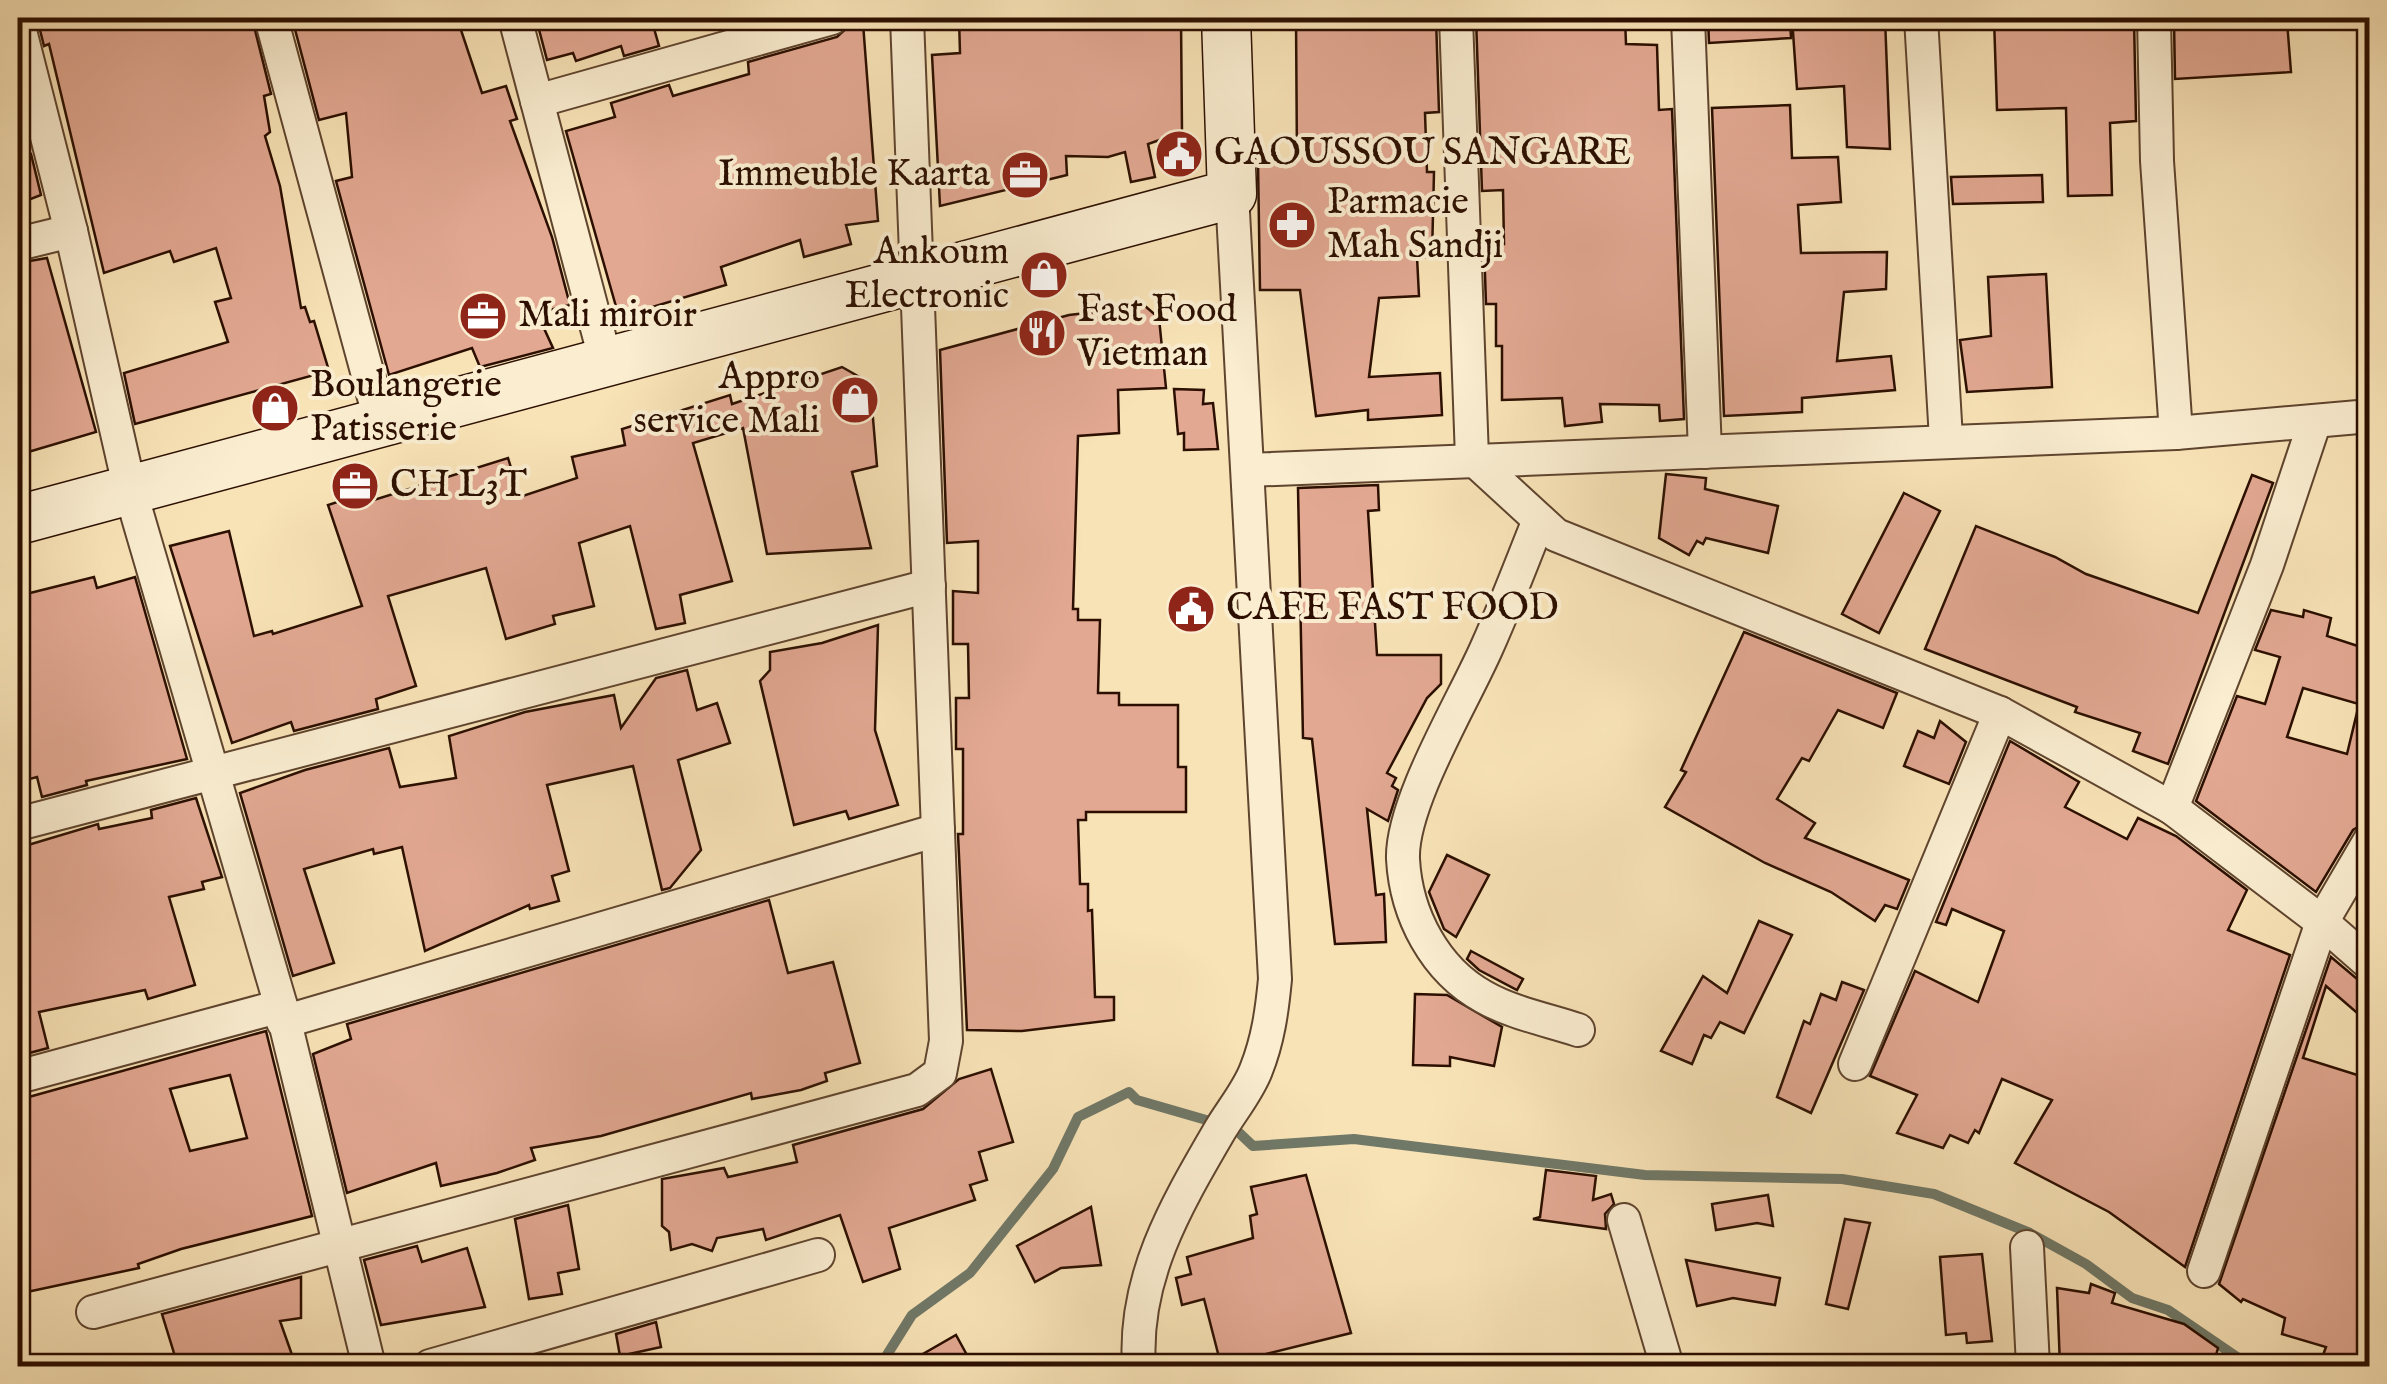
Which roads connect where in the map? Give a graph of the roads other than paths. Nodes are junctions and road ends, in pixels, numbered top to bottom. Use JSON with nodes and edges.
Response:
{"nodes":[{"id":1,"x":271,"y":18,"type":"edge"},
{"id":2,"x":515,"y":18,"type":"edge"},
{"id":3,"x":832,"y":18,"type":"edge"},
{"id":4,"x":908,"y":18,"type":"edge"},
{"id":5,"x":1226,"y":18,"type":"edge"},
{"id":6,"x":1456,"y":18,"type":"edge"},
{"id":7,"x":1688,"y":18,"type":"edge"},
{"id":8,"x":1921,"y":18,"type":"edge"},
{"id":9,"x":2154,"y":18,"type":"edge"},
{"id":10,"x":18,"y":23,"type":"edge"},
{"id":11,"x":537,"y":101,"type":"junction"},
{"id":12,"x":1232,"y":194,"type":"junction"},
{"id":13,"x":71,"y":231,"type":"junction"},
{"id":14,"x":18,"y":244,"type":"edge"},
{"id":15,"x":916,"y":278,"type":"junction"},
{"id":16,"x":606,"y":362,"type":"junction"},
{"id":17,"x":2370,"y":416,"type":"edge"},
{"id":18,"x":2314,"y":421,"type":"junction"},
{"id":19,"x":381,"y":422,"type":"junction"},
{"id":20,"x":2176,"y":433,"type":"junction"},
{"id":21,"x":1946,"y":439,"type":"junction"},
{"id":22,"x":1705,"y":452,"type":"junction"},
{"id":23,"x":1472,"y":458,"type":"junction"},
{"id":24,"x":1248,"y":470,"type":"junction"},
{"id":25,"x":130,"y":490,"type":"junction"},
{"id":26,"x":18,"y":520,"type":"edge"},
{"id":27,"x":1539,"y":520,"type":"junction"},
{"id":28,"x":929,"y":586,"type":"junction"},
{"id":29,"x":2000,"y":713,"type":"junction"},
{"id":30,"x":213,"y":771,"type":"junction"},
{"id":31,"x":2172,"y":808,"type":"junction"},
{"id":32,"x":18,"y":824,"type":"edge"},
{"id":33,"x":938,"y":830,"type":"junction"},
{"id":34,"x":2370,"y":840,"type":"edge"},
{"id":35,"x":2322,"y":922,"type":"junction"},
{"id":36,"x":2370,"y":964,"type":"edge"},
{"id":37,"x":282,"y":1014,"type":"junction"},
{"id":38,"x":1578,"y":1030,"type":"dead end"},
{"id":39,"x":1855,"y":1064,"type":"dead end"},
{"id":40,"x":18,"y":1078,"type":"edge"},
{"id":41,"x":1624,"y":1220,"type":"dead end"},
{"id":42,"x":341,"y":1242,"type":"junction"},
{"id":43,"x":2027,"y":1247,"type":"dead end"},
{"id":44,"x":818,"y":1256,"type":"dead end"},
{"id":45,"x":2204,"y":1271,"type":"dead end"},
{"id":46,"x":93,"y":1312,"type":"dead end"},
{"id":47,"x":369,"y":1366,"type":"edge"},
{"id":48,"x":430,"y":1366,"type":"edge"},
{"id":49,"x":1139,"y":1366,"type":"edge"},
{"id":50,"x":1667,"y":1366,"type":"edge"},
{"id":51,"x":2032,"y":1366,"type":"edge"}],
"edges":[{"from":1,"to":19,"type":"street"},
{"from":2,"to":11,"type":"street"},
{"from":3,"to":11,"type":"street"},
{"from":4,"to":15,"type":"street"},
{"from":5,"to":12,"type":"main road"},
{"from":6,"to":23,"type":"street"},
{"from":7,"to":22,"type":"street"},
{"from":8,"to":21,"type":"street"},
{"from":9,"to":20,"type":"street"},
{"from":10,"to":13,"type":"street"},
{"from":11,"to":16,"type":"street"},
{"from":12,"to":15,"type":"main road"},
{"from":12,"to":24,"type":"street"},
{"from":13,"to":14,"type":"street"},
{"from":13,"to":25,"type":"street"},
{"from":15,"to":16,"type":"main road"},
{"from":15,"to":28,"type":"street"},
{"from":16,"to":19,"type":"main road"},
{"from":17,"to":18,"type":"street"},
{"from":18,"to":20,"type":"street"},
{"from":18,"to":31,"type":"street"},
{"from":19,"to":25,"type":"main road"},
{"from":20,"to":21,"type":"street"},
{"from":21,"to":22,"type":"street"},
{"from":22,"to":23,"type":"street"},
{"from":23,"to":24,"type":"street"},
{"from":23,"to":27,"type":"street"},
{"from":24,"to":49,"type":"street"},
{"from":25,"to":26,"type":"main road"},
{"from":25,"to":30,"type":"street"},
{"from":27,"to":29,"type":"street"},
{"from":27,"to":38,"type":"street"},
{"from":28,"to":30,"type":"street"},
{"from":28,"to":33,"type":"street"},
{"from":29,"to":31,"type":"street"},
{"from":29,"to":39,"type":"street"},
{"from":30,"to":32,"type":"street"},
{"from":30,"to":37,"type":"street"},
{"from":31,"to":35,"type":"street"},
{"from":33,"to":37,"type":"street"},
{"from":33,"to":42,"type":"street"},
{"from":34,"to":35,"type":"street"},
{"from":35,"to":36,"type":"street"},
{"from":35,"to":45,"type":"street"},
{"from":37,"to":40,"type":"street"},
{"from":37,"to":42,"type":"street"},
{"from":41,"to":50,"type":"street"},
{"from":42,"to":46,"type":"street"},
{"from":42,"to":47,"type":"street"},
{"from":43,"to":51,"type":"street"},
{"from":44,"to":48,"type":"street"}]}
